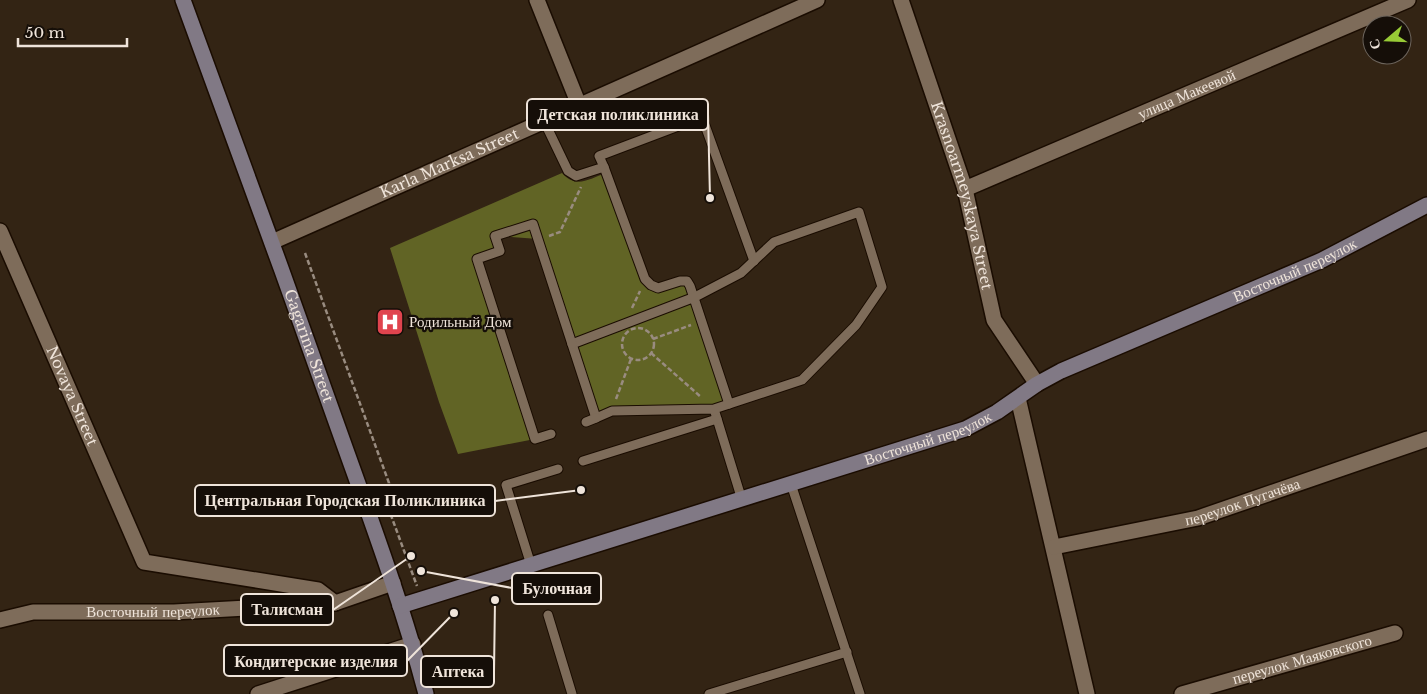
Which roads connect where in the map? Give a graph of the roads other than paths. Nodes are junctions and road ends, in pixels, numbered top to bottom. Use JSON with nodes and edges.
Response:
{"nodes":[{"id":1,"x":183,"y":0,"type":"edge"},
{"id":2,"x":537,"y":0,"type":"edge"},
{"id":3,"x":817,"y":0,"type":"edge"},
{"id":4,"x":901,"y":0,"type":"edge"},
{"id":5,"x":1408,"y":0,"type":"edge"},
{"id":6,"x":579,"y":105,"type":"junction"},
{"id":7,"x":544,"y":121,"type":"junction"},
{"id":8,"x":604,"y":167,"type":"junction"},
{"id":9,"x":965,"y":189,"type":"junction"},
{"id":10,"x":1427,"y":205,"type":"edge"},
{"id":11,"x":0,"y":231,"type":"edge"},
{"id":12,"x":272,"y":242,"type":"junction"},
{"id":13,"x":754,"y":261,"type":"junction"},
{"id":14,"x":694,"y":297,"type":"junction"},
{"id":15,"x":572,"y":344,"type":"junction"},
{"id":16,"x":1037,"y":384,"type":"junction"},
{"id":17,"x":1018,"y":398,"type":"junction"},
{"id":18,"x":730,"y":404,"type":"junction"},
{"id":19,"x":714,"y":409,"type":"junction"},
{"id":20,"x":596,"y":418,"type":"junction"},
{"id":21,"x":717,"y":419,"type":"junction"},
{"id":22,"x":586,"y":422,"type":"dead end"},
{"id":23,"x":551,"y":434,"type":"dead end"},
{"id":24,"x":1427,"y":439,"type":"edge"},
{"id":25,"x":583,"y":461,"type":"dead end"},
{"id":26,"x":558,"y":468,"type":"dead end"},
{"id":27,"x":791,"y":484,"type":"junction"},
{"id":28,"x":742,"y":500,"type":"junction"},
{"id":29,"x":1054,"y":547,"type":"junction"},
{"id":30,"x":531,"y":565,"type":"junction"},
{"id":31,"x":393,"y":583,"type":"junction"},
{"id":32,"x":334,"y":603,"type":"junction"},
{"id":33,"x":400,"y":606,"type":"junction"},
{"id":34,"x":548,"y":615,"type":"dead end"},
{"id":35,"x":0,"y":620,"type":"edge"},
{"id":36,"x":1394,"y":633,"type":"dead end"},
{"id":37,"x":413,"y":644,"type":"junction"},
{"id":38,"x":847,"y":652,"type":"junction"},
{"id":39,"x":258,"y":694,"type":"edge"},
{"id":40,"x":426,"y":694,"type":"edge"},
{"id":41,"x":572,"y":694,"type":"edge"},
{"id":42,"x":709,"y":694,"type":"edge"},
{"id":43,"x":860,"y":694,"type":"edge"},
{"id":44,"x":1087,"y":694,"type":"edge"},
{"id":45,"x":1182,"y":694,"type":"edge"}],
"edges":[{"from":1,"to":12,"type":"street","name":"Gagarina Street"},
{"from":2,"to":6,"type":"street"},
{"from":3,"to":6,"type":"street","name":"Karla Marksa Street"},
{"from":4,"to":9,"type":"street","name":"Krasnoarmeyskaya Street"},
{"from":5,"to":9,"type":"street","name":"улица Макеевой"},
{"from":6,"to":7,"type":"street","name":"Karla Marksa Street"},
{"from":7,"to":8,"type":"lane"},
{"from":7,"to":12,"type":"street","name":"Karla Marksa Street"},
{"from":8,"to":13,"type":"lane"},
{"from":8,"to":14,"type":"lane"},
{"from":9,"to":16,"type":"street","name":"Krasnoarmeyskaya Street"},
{"from":10,"to":16,"type":"street","name":"Восточный переулок"},
{"from":11,"to":32,"type":"street","name":"Novaya Street"},
{"from":12,"to":31,"type":"street","name":"Gagarina Street"},
{"from":13,"to":14,"type":"lane"},
{"from":13,"to":18,"type":"lane"},
{"from":14,"to":15,"type":"lane"},
{"from":14,"to":18,"type":"lane"},
{"from":15,"to":20,"type":"lane"},
{"from":15,"to":23,"type":"lane"},
{"from":16,"to":17,"type":"street","name":"Восточный переулок"},
{"from":17,"to":27,"type":"street","name":"Восточный переулок"},
{"from":17,"to":29,"type":"street"},
{"from":18,"to":19,"type":"lane"},
{"from":19,"to":20,"type":"lane"},
{"from":19,"to":21,"type":"lane"},
{"from":20,"to":22,"type":"lane"},
{"from":21,"to":25,"type":"lane"},
{"from":21,"to":28,"type":"lane"},
{"from":24,"to":29,"type":"street","name":"переулок Пугачёва"},
{"from":26,"to":30,"type":"lane"},
{"from":27,"to":28,"type":"street","name":"Восточный переулок"},
{"from":27,"to":38,"type":"lane"},
{"from":28,"to":30,"type":"street","name":"Восточный переулок"},
{"from":29,"to":44,"type":"street"},
{"from":30,"to":33,"type":"street","name":"Восточный переулок"},
{"from":31,"to":32,"type":"street","name":"Восточный переулок"},
{"from":31,"to":33,"type":"street","name":"Gagarina Street"},
{"from":32,"to":35,"type":"street","name":"Восточный переулок"},
{"from":33,"to":37,"type":"street","name":"Gagarina Street"},
{"from":34,"to":41,"type":"lane"},
{"from":36,"to":45,"type":"street","name":"переулок Маяковского"},
{"from":37,"to":39,"type":"street"},
{"from":37,"to":40,"type":"street","name":"Gagarina Street"},
{"from":38,"to":42,"type":"lane"},
{"from":38,"to":43,"type":"lane"}]}
